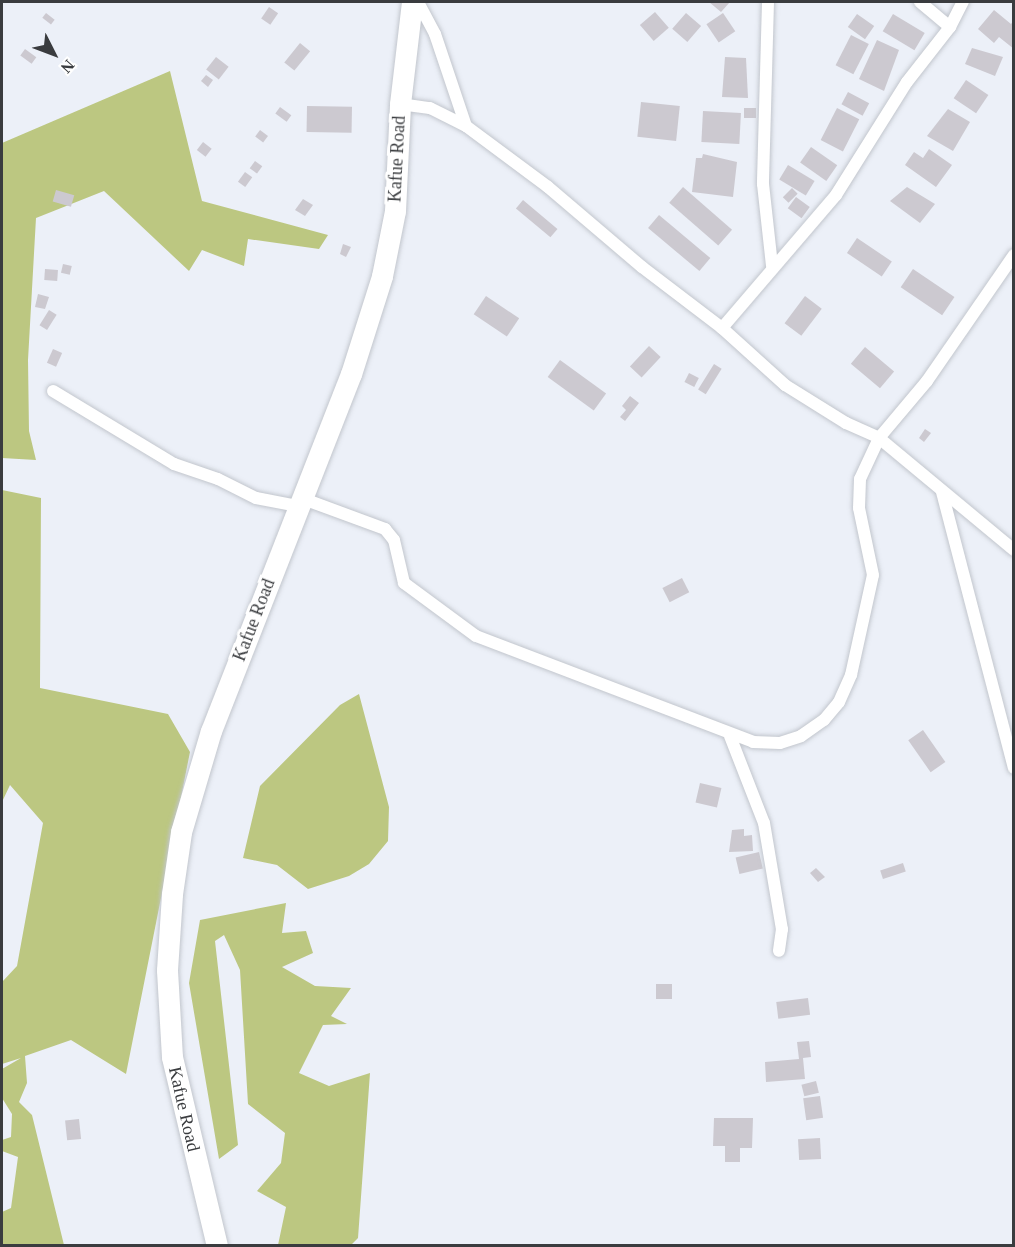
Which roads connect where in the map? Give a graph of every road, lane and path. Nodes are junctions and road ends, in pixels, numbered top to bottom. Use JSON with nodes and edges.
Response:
{"nodes":[{"id":1,"x":412,"y":2,"type":"edge"},
{"id":2,"x":418,"y":2,"type":"edge"},
{"id":3,"x":768,"y":2,"type":"edge"},
{"id":4,"x":920,"y":2,"type":"edge"},
{"id":5,"x":963,"y":2,"type":"edge"},
{"id":6,"x":951,"y":27,"type":"junction"},
{"id":7,"x":400,"y":104,"type":"junction"},
{"id":8,"x":466,"y":126,"type":"junction"},
{"id":9,"x":1014,"y":255,"type":"edge"},
{"id":10,"x":772,"y":266,"type":"junction"},
{"id":11,"x":722,"y":328,"type":"junction"},
{"id":12,"x":53,"y":391,"type":"dead end"},
{"id":13,"x":879,"y":438,"type":"junction"},
{"id":14,"x":942,"y":492,"type":"junction"},
{"id":15,"x":300,"y":502,"type":"junction"},
{"id":16,"x":1014,"y":550,"type":"edge"},
{"id":17,"x":730,"y":736,"type":"junction"},
{"id":18,"x":1014,"y":768,"type":"edge"},
{"id":19,"x":780,"y":951,"type":"dead end"},
{"id":20,"x":217,"y":1245,"type":"edge"}],
"edges":[{"from":1,"to":7,"type":"highway","name":"Kafue Road"},
{"from":2,"to":8,"type":"street"},
{"from":3,"to":10,"type":"street"},
{"from":4,"to":6,"type":"street"},
{"from":5,"to":6,"type":"street"},
{"from":6,"to":10,"type":"street"},
{"from":7,"to":8,"type":"street"},
{"from":7,"to":15,"type":"highway","name":"Kafue Road"},
{"from":8,"to":11,"type":"street"},
{"from":9,"to":13,"type":"street"},
{"from":10,"to":11,"type":"street"},
{"from":11,"to":13,"type":"street"},
{"from":12,"to":15,"type":"street"},
{"from":13,"to":14,"type":"street"},
{"from":13,"to":17,"type":"street"},
{"from":14,"to":16,"type":"street"},
{"from":14,"to":18,"type":"street"},
{"from":15,"to":17,"type":"street"},
{"from":15,"to":20,"type":"highway","name":"Kafue Road"},
{"from":17,"to":19,"type":"street"}]}
